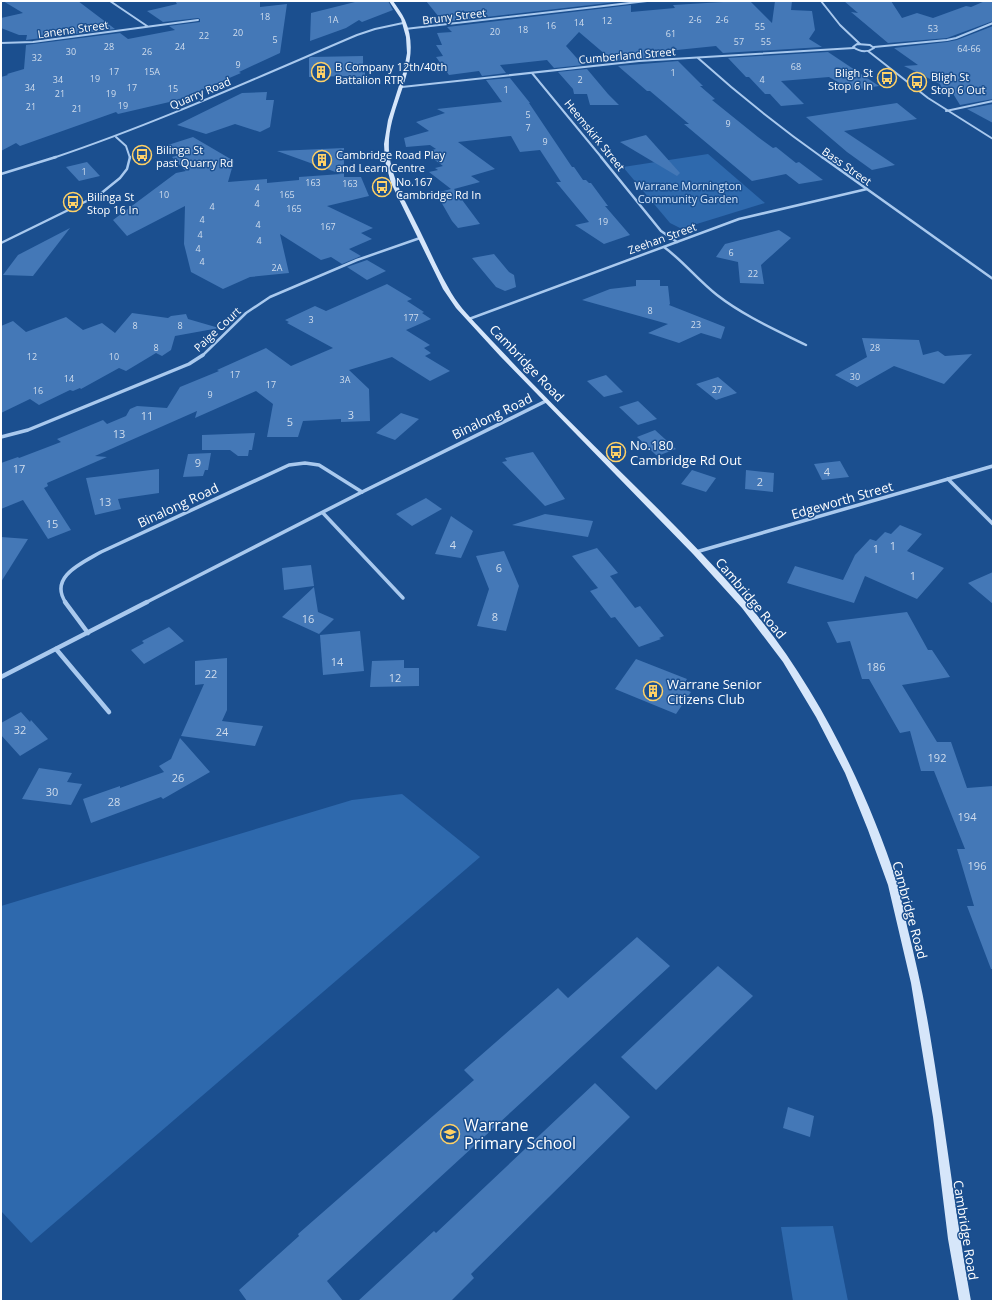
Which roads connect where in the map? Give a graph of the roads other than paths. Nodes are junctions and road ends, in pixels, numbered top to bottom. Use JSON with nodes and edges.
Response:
{"nodes":[{"id":1,"x":110,"y":1,"type":"edge"},
{"id":2,"x":391,"y":1,"type":"edge"},
{"id":3,"x":601,"y":1,"type":"edge"},
{"id":4,"x":647,"y":1,"type":"edge"},
{"id":5,"x":821,"y":1,"type":"edge"},
{"id":6,"x":604,"y":5,"type":"junction"},
{"id":7,"x":198,"y":20,"type":"dead end"},
{"id":8,"x":993,"y":23,"type":"edge"},
{"id":9,"x":404,"y":26,"type":"junction"},
{"id":10,"x":147,"y":27,"type":"junction"},
{"id":11,"x":1,"y":43,"type":"edge"},
{"id":12,"x":860,"y":44,"type":"junction"},
{"id":13,"x":874,"y":47,"type":"junction"},
{"id":14,"x":854,"y":48,"type":"junction"},
{"id":15,"x":868,"y":51,"type":"junction"},
{"id":16,"x":698,"y":58,"type":"junction"},
{"id":17,"x":532,"y":73,"type":"junction"},
{"id":18,"x":402,"y":87,"type":"junction"},
{"id":19,"x":993,"y":101,"type":"edge"},
{"id":20,"x":946,"y":111,"type":"junction"},
{"id":21,"x":116,"y":137,"type":"junction"},
{"id":22,"x":993,"y":140,"type":"edge"},
{"id":23,"x":1,"y":174,"type":"edge"},
{"id":24,"x":867,"y":189,"type":"junction"},
{"id":25,"x":420,"y":238,"type":"junction"},
{"id":26,"x":677,"y":242,"type":"junction"},
{"id":27,"x":1,"y":243,"type":"edge"},
{"id":28,"x":664,"y":247,"type":"junction"},
{"id":29,"x":993,"y":279,"type":"edge"},
{"id":30,"x":469,"y":319,"type":"junction"},
{"id":31,"x":806,"y":345,"type":"dead end"},
{"id":32,"x":546,"y":401,"type":"junction"},
{"id":33,"x":1,"y":437,"type":"edge"},
{"id":34,"x":993,"y":466,"type":"edge"},
{"id":35,"x":948,"y":479,"type":"junction"},
{"id":36,"x":362,"y":492,"type":"junction"},
{"id":37,"x":323,"y":513,"type":"junction"},
{"id":38,"x":993,"y":524,"type":"edge"},
{"id":39,"x":696,"y":552,"type":"junction"},
{"id":40,"x":403,"y":598,"type":"dead end"},
{"id":41,"x":88,"y":633,"type":"junction"},
{"id":42,"x":56,"y":650,"type":"junction"},
{"id":43,"x":1,"y":677,"type":"edge"},
{"id":44,"x":109,"y":712,"type":"dead end"},
{"id":45,"x":965,"y":1301,"type":"edge"}],
"edges":[{"from":1,"to":10,"type":"street","name":"Lanena Street"},
{"from":2,"to":9,"type":"main road","name":"Cambridge Road"},
{"from":3,"to":6,"type":"street"},
{"from":4,"to":6,"type":"street","name":"Bruny Street"},
{"from":5,"to":12,"type":"street"},
{"from":6,"to":9,"type":"street","name":"Bruny Street"},
{"from":7,"to":10,"type":"street","name":"Lanena Street"},
{"from":8,"to":13,"type":"street"},
{"from":9,"to":18,"type":"main road","name":"Cambridge Road"},
{"from":9,"to":21,"type":"street","name":"Quarry Road"},
{"from":10,"to":11,"type":"street","name":"Lanena Street"},
{"from":12,"to":13,"type":"street"},
{"from":12,"to":14,"type":"street"},
{"from":13,"to":15,"type":"street"},
{"from":14,"to":15,"type":"street"},
{"from":14,"to":16,"type":"street","name":"Cumberland Street"},
{"from":15,"to":20,"type":"street"},
{"from":16,"to":17,"type":"street","name":"Cumberland Street"},
{"from":16,"to":24,"type":"street","name":"Bass Street"},
{"from":17,"to":18,"type":"street","name":"Cumberland Street"},
{"from":17,"to":26,"type":"street","name":"Heemskirk Street"},
{"from":18,"to":25,"type":"main road","name":"Cambridge Road"},
{"from":19,"to":20,"type":"street"},
{"from":20,"to":22,"type":"street"},
{"from":21,"to":23,"type":"street","name":"Quarry Road"},
{"from":21,"to":27,"type":"street"},
{"from":24,"to":26,"type":"street","name":"Zeehan Street"},
{"from":24,"to":29,"type":"street","name":"Bass Street"},
{"from":25,"to":30,"type":"main road","name":"Cambridge Road"},
{"from":25,"to":33,"type":"street","name":"Paige Court"},
{"from":26,"to":28,"type":"street","name":"Zeehan Street"},
{"from":28,"to":30,"type":"street","name":"Zeehan Street"},
{"from":28,"to":31,"type":"street"},
{"from":30,"to":32,"type":"main road","name":"Cambridge Road"},
{"from":32,"to":36,"type":"street","name":"Binalong Road"},
{"from":32,"to":39,"type":"main road","name":"Cambridge Road"},
{"from":34,"to":35,"type":"street","name":"Edgeworth Street"},
{"from":35,"to":38,"type":"street"},
{"from":35,"to":39,"type":"street","name":"Edgeworth Street"},
{"from":36,"to":37,"type":"street","name":"Binalong Road"},
{"from":36,"to":41,"type":"street","name":"Binalong Road"},
{"from":37,"to":40,"type":"street"},
{"from":37,"to":41,"type":"street","name":"Binalong Road"},
{"from":39,"to":45,"type":"main road","name":"Cambridge Road"},
{"from":41,"to":42,"type":"street","name":"Binalong Road"},
{"from":42,"to":43,"type":"street","name":"Binalong Road"},
{"from":42,"to":44,"type":"street"}]}
